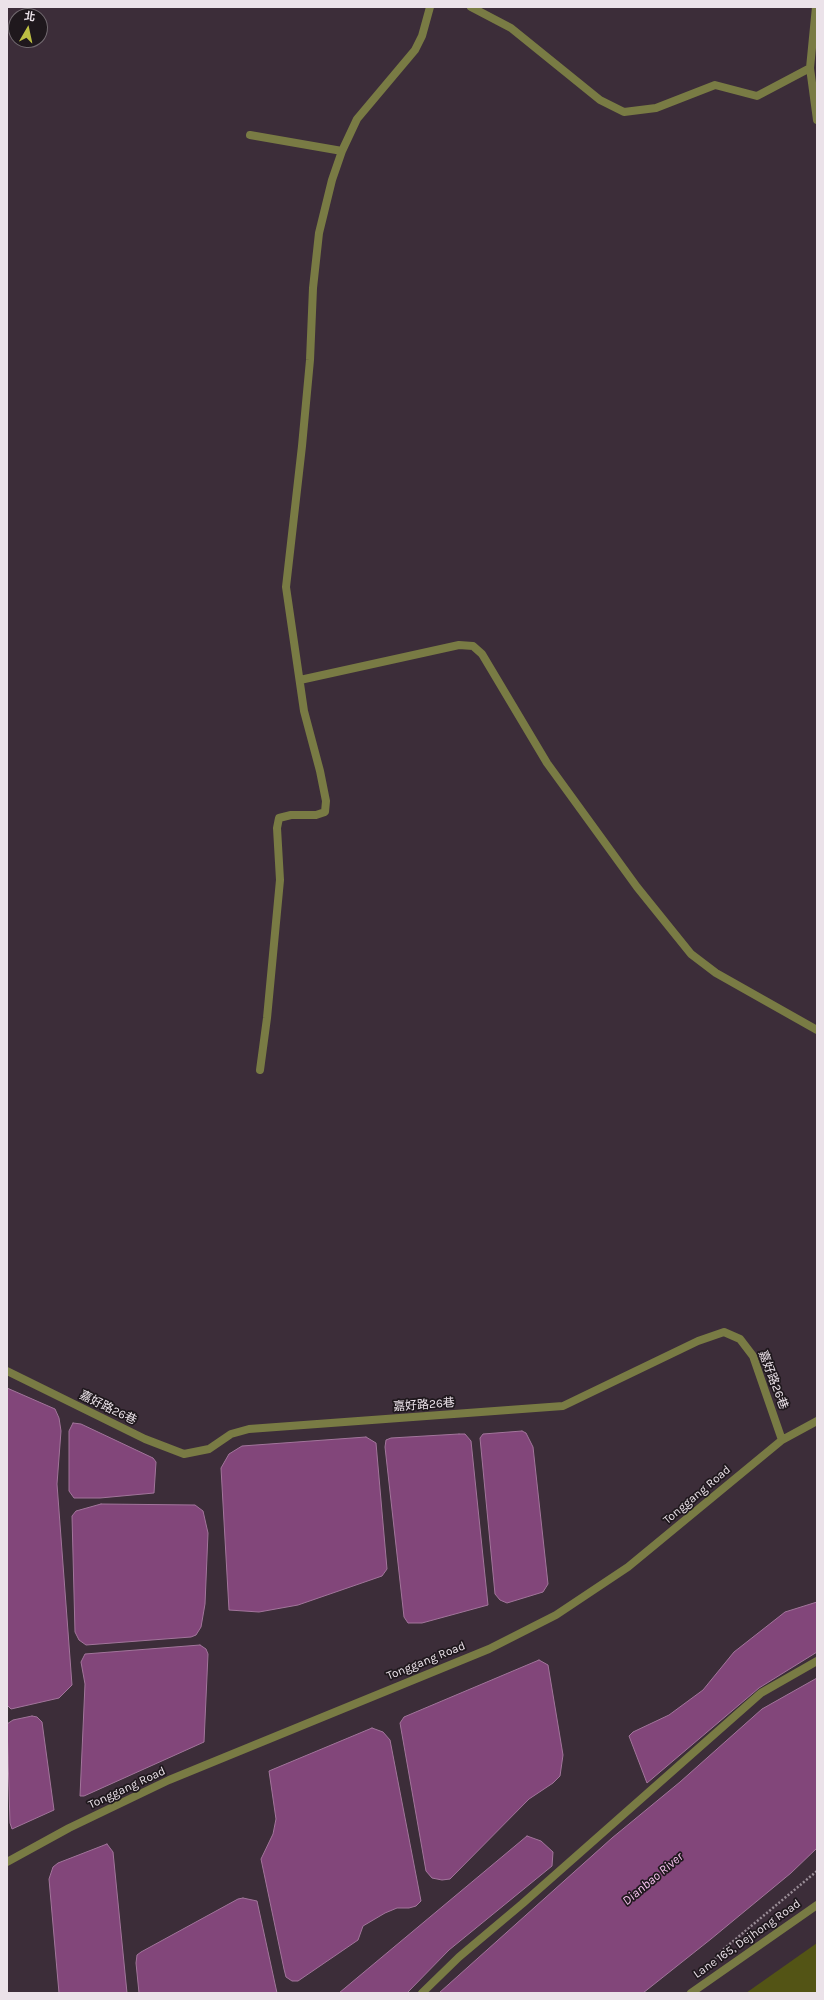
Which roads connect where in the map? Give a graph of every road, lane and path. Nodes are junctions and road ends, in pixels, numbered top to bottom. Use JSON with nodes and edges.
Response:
{"nodes":[{"id":1,"x":430,"y":7,"type":"edge"},
{"id":2,"x":471,"y":7,"type":"edge"},
{"id":3,"x":816,"y":7,"type":"edge"},
{"id":4,"x":810,"y":68,"type":"junction"},
{"id":5,"x":817,"y":120,"type":"edge"},
{"id":6,"x":250,"y":135,"type":"dead end"},
{"id":7,"x":342,"y":151,"type":"junction"},
{"id":8,"x":300,"y":680,"type":"junction"},
{"id":9,"x":817,"y":1030,"type":"edge"},
{"id":10,"x":260,"y":1070,"type":"dead end"},
{"id":11,"x":7,"y":1371,"type":"edge"},
{"id":12,"x":817,"y":1421,"type":"edge"},
{"id":13,"x":782,"y":1440,"type":"junction"},
{"id":14,"x":817,"y":1661,"type":"edge"},
{"id":15,"x":7,"y":1862,"type":"edge"},
{"id":16,"x":817,"y":1871,"type":"edge"},
{"id":17,"x":817,"y":1905,"type":"edge"},
{"id":18,"x":706,"y":1972,"type":"dead end"},
{"id":19,"x":422,"y":1993,"type":"edge"},
{"id":20,"x":691,"y":1993,"type":"edge"}],
"edges":[{"from":1,"to":7,"type":"street"},
{"from":2,"to":4,"type":"street"},
{"from":3,"to":4,"type":"street"},
{"from":4,"to":5,"type":"street"},
{"from":6,"to":7,"type":"street"},
{"from":7,"to":8,"type":"street"},
{"from":8,"to":9,"type":"street"},
{"from":8,"to":10,"type":"street"},
{"from":11,"to":13,"type":"street","name":"嘉好路26巷"},
{"from":12,"to":13,"type":"street","name":"Tonggang Road"},
{"from":13,"to":15,"type":"street","name":"Tonggang Road"},
{"from":14,"to":19,"type":"street"},
{"from":16,"to":18,"type":"path"},
{"from":17,"to":20,"type":"street","name":"Lane 165, Dejhong Road"}]}
